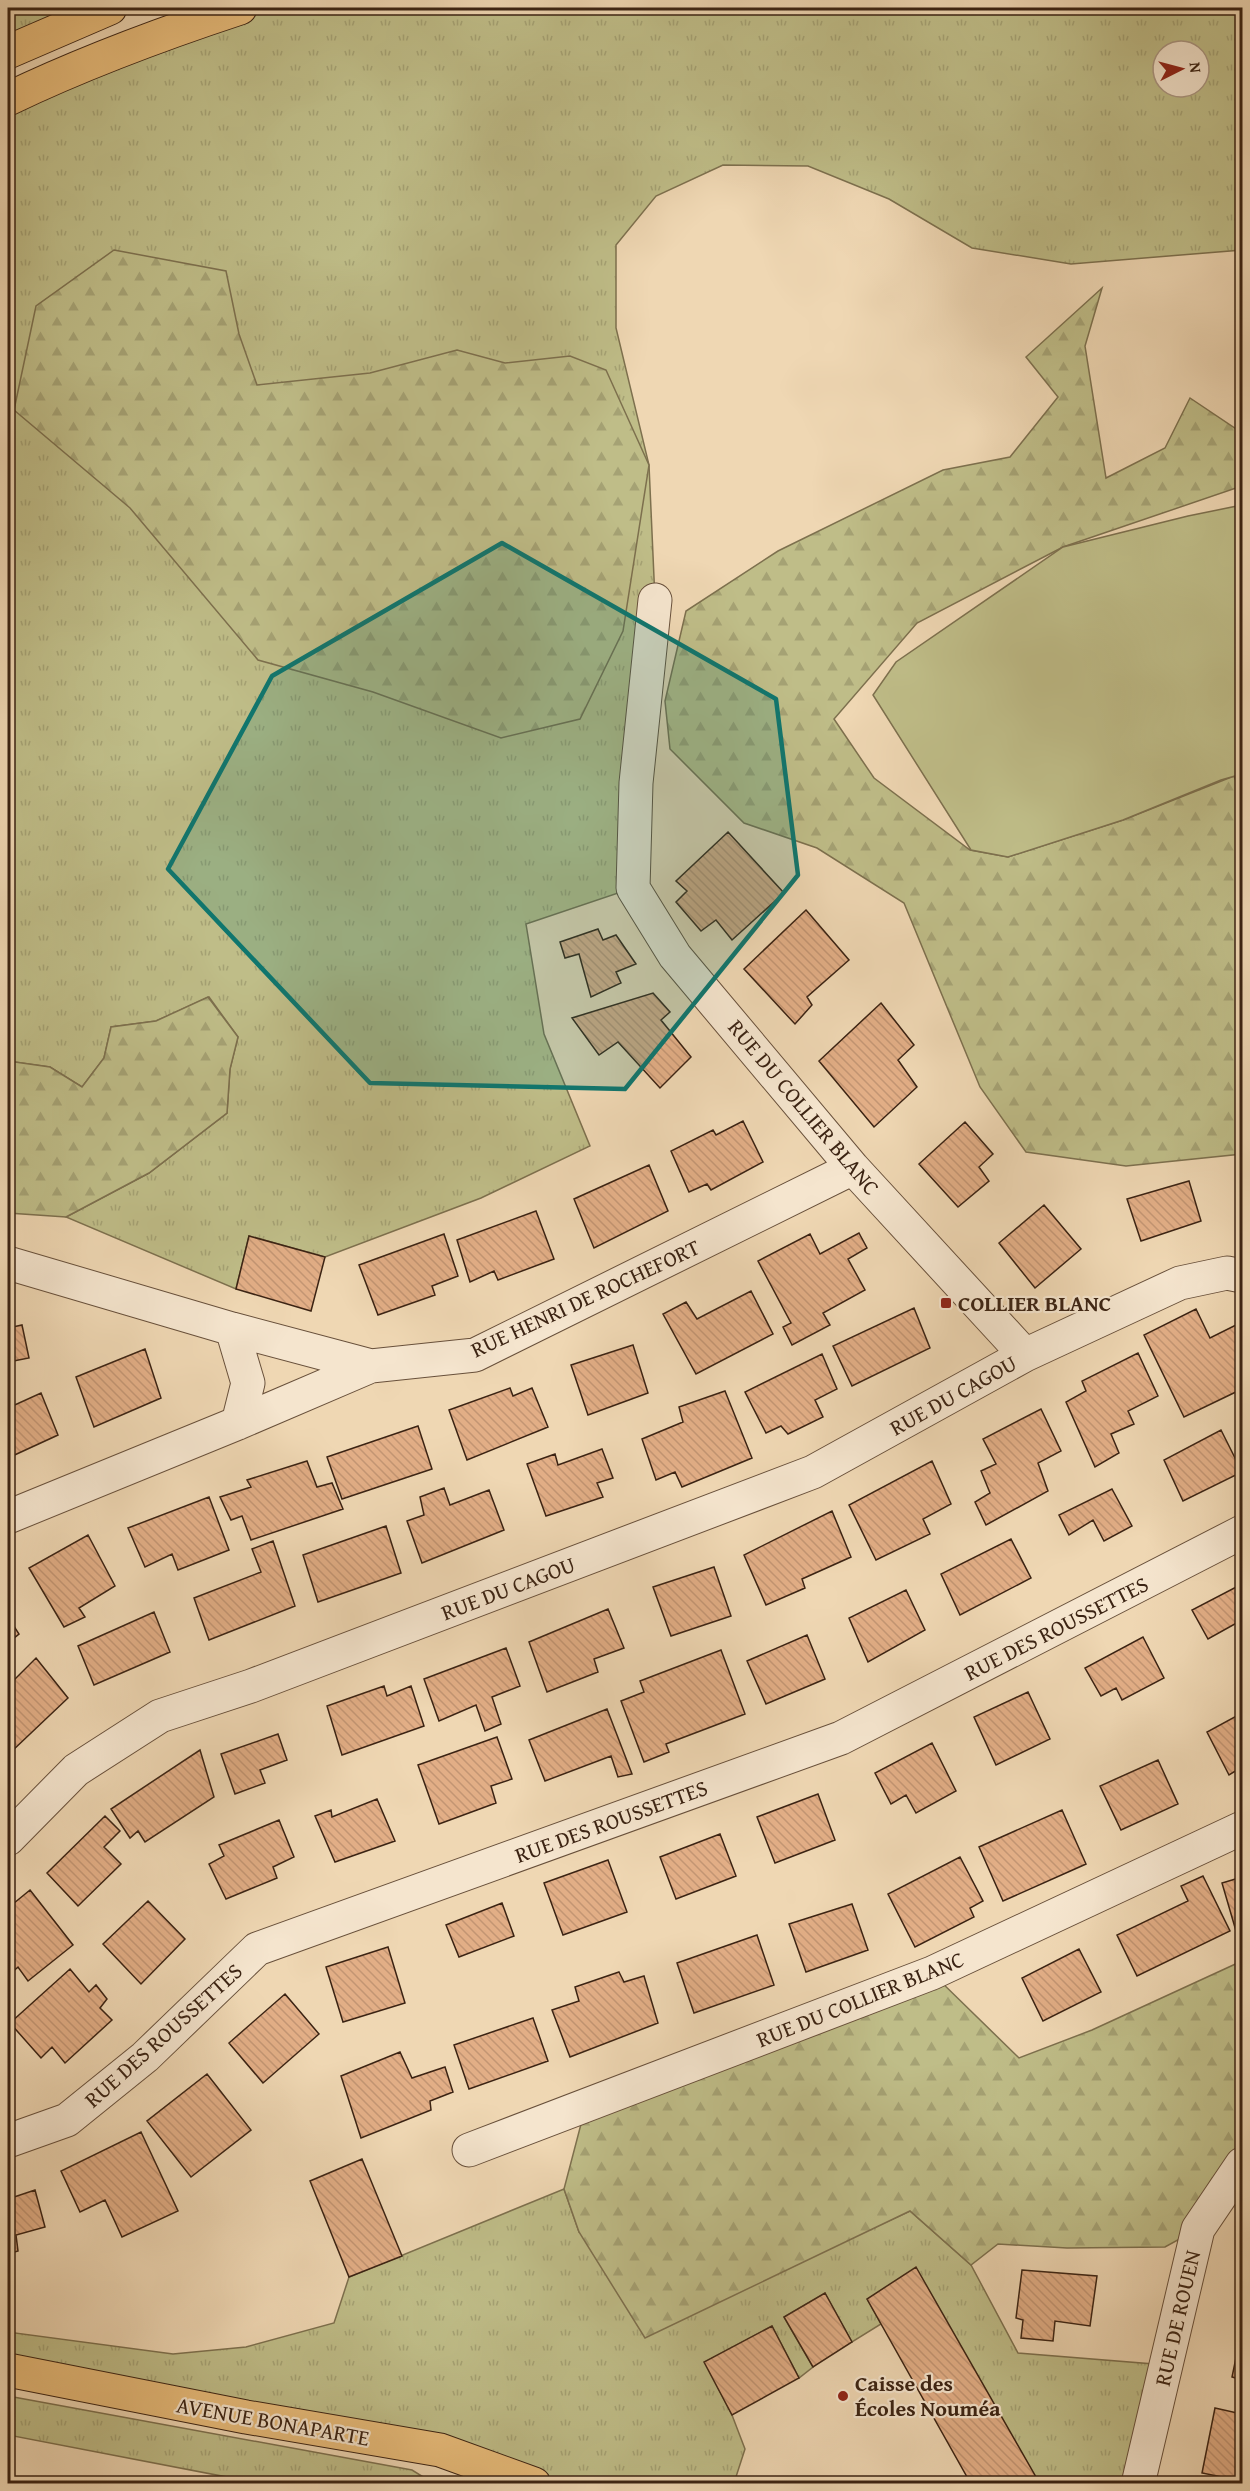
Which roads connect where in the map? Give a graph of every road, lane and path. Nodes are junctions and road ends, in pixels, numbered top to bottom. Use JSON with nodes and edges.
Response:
{"nodes":[{"id":1,"x":110,"y":8,"type":"edge"},
{"id":2,"x":240,"y":8,"type":"edge"},
{"id":3,"x":8,"y":52,"type":"edge"},
{"id":4,"x":8,"y":99,"type":"edge"},
{"id":5,"x":655,"y":600,"type":"dead end"},
{"id":6,"x":854,"y":1168,"type":"junction"},
{"id":7,"x":8,"y":1263,"type":"edge"},
{"id":8,"x":1242,"y":1276,"type":"edge"},
{"id":9,"x":232,"y":1329,"type":"junction"},
{"id":10,"x":1025,"y":1355,"type":"junction"},
{"id":11,"x":371,"y":1365,"type":"junction"},
{"id":12,"x":238,"y":1423,"type":"junction"},
{"id":13,"x":8,"y":1517,"type":"edge"},
{"id":14,"x":1242,"y":1532,"type":"edge"},
{"id":15,"x":1242,"y":1828,"type":"edge"},
{"id":16,"x":8,"y":1839,"type":"edge"},
{"id":17,"x":8,"y":2141,"type":"edge"},
{"id":18,"x":469,"y":2150,"type":"dead end"},
{"id":19,"x":1242,"y":2164,"type":"edge"},
{"id":20,"x":8,"y":2370,"type":"edge"},
{"id":21,"x":534,"y":2484,"type":"edge"},
{"id":22,"x":1138,"y":2484,"type":"edge"}],
"edges":[{"from":1,"to":3,"type":"main road"},
{"from":2,"to":4,"type":"main road"},
{"from":5,"to":6,"type":"street","name":"RUE DU COLLIER BLANC"},
{"from":6,"to":10,"type":"street","name":"RUE DU COLLIER BLANC"},
{"from":6,"to":11,"type":"street","name":"RUE HENRI DE ROCHEFORT"},
{"from":7,"to":9,"type":"street"},
{"from":8,"to":10,"type":"street"},
{"from":9,"to":11,"type":"street"},
{"from":9,"to":12,"type":"street"},
{"from":10,"to":16,"type":"street","name":"RUE DU CAGOU"},
{"from":11,"to":12,"type":"street","name":"RUE HENRI DE ROCHEFORT"},
{"from":12,"to":13,"type":"street","name":"RUE HENRI DE ROCHEFORT"},
{"from":14,"to":17,"type":"street","name":"RUE DES ROUSSETTES"},
{"from":15,"to":18,"type":"street","name":"RUE DU COLLIER BLANC"},
{"from":19,"to":22,"type":"street","name":"RUE DE ROUEN"},
{"from":20,"to":21,"type":"main road","name":"AVENUE BONAPARTE"}]}
